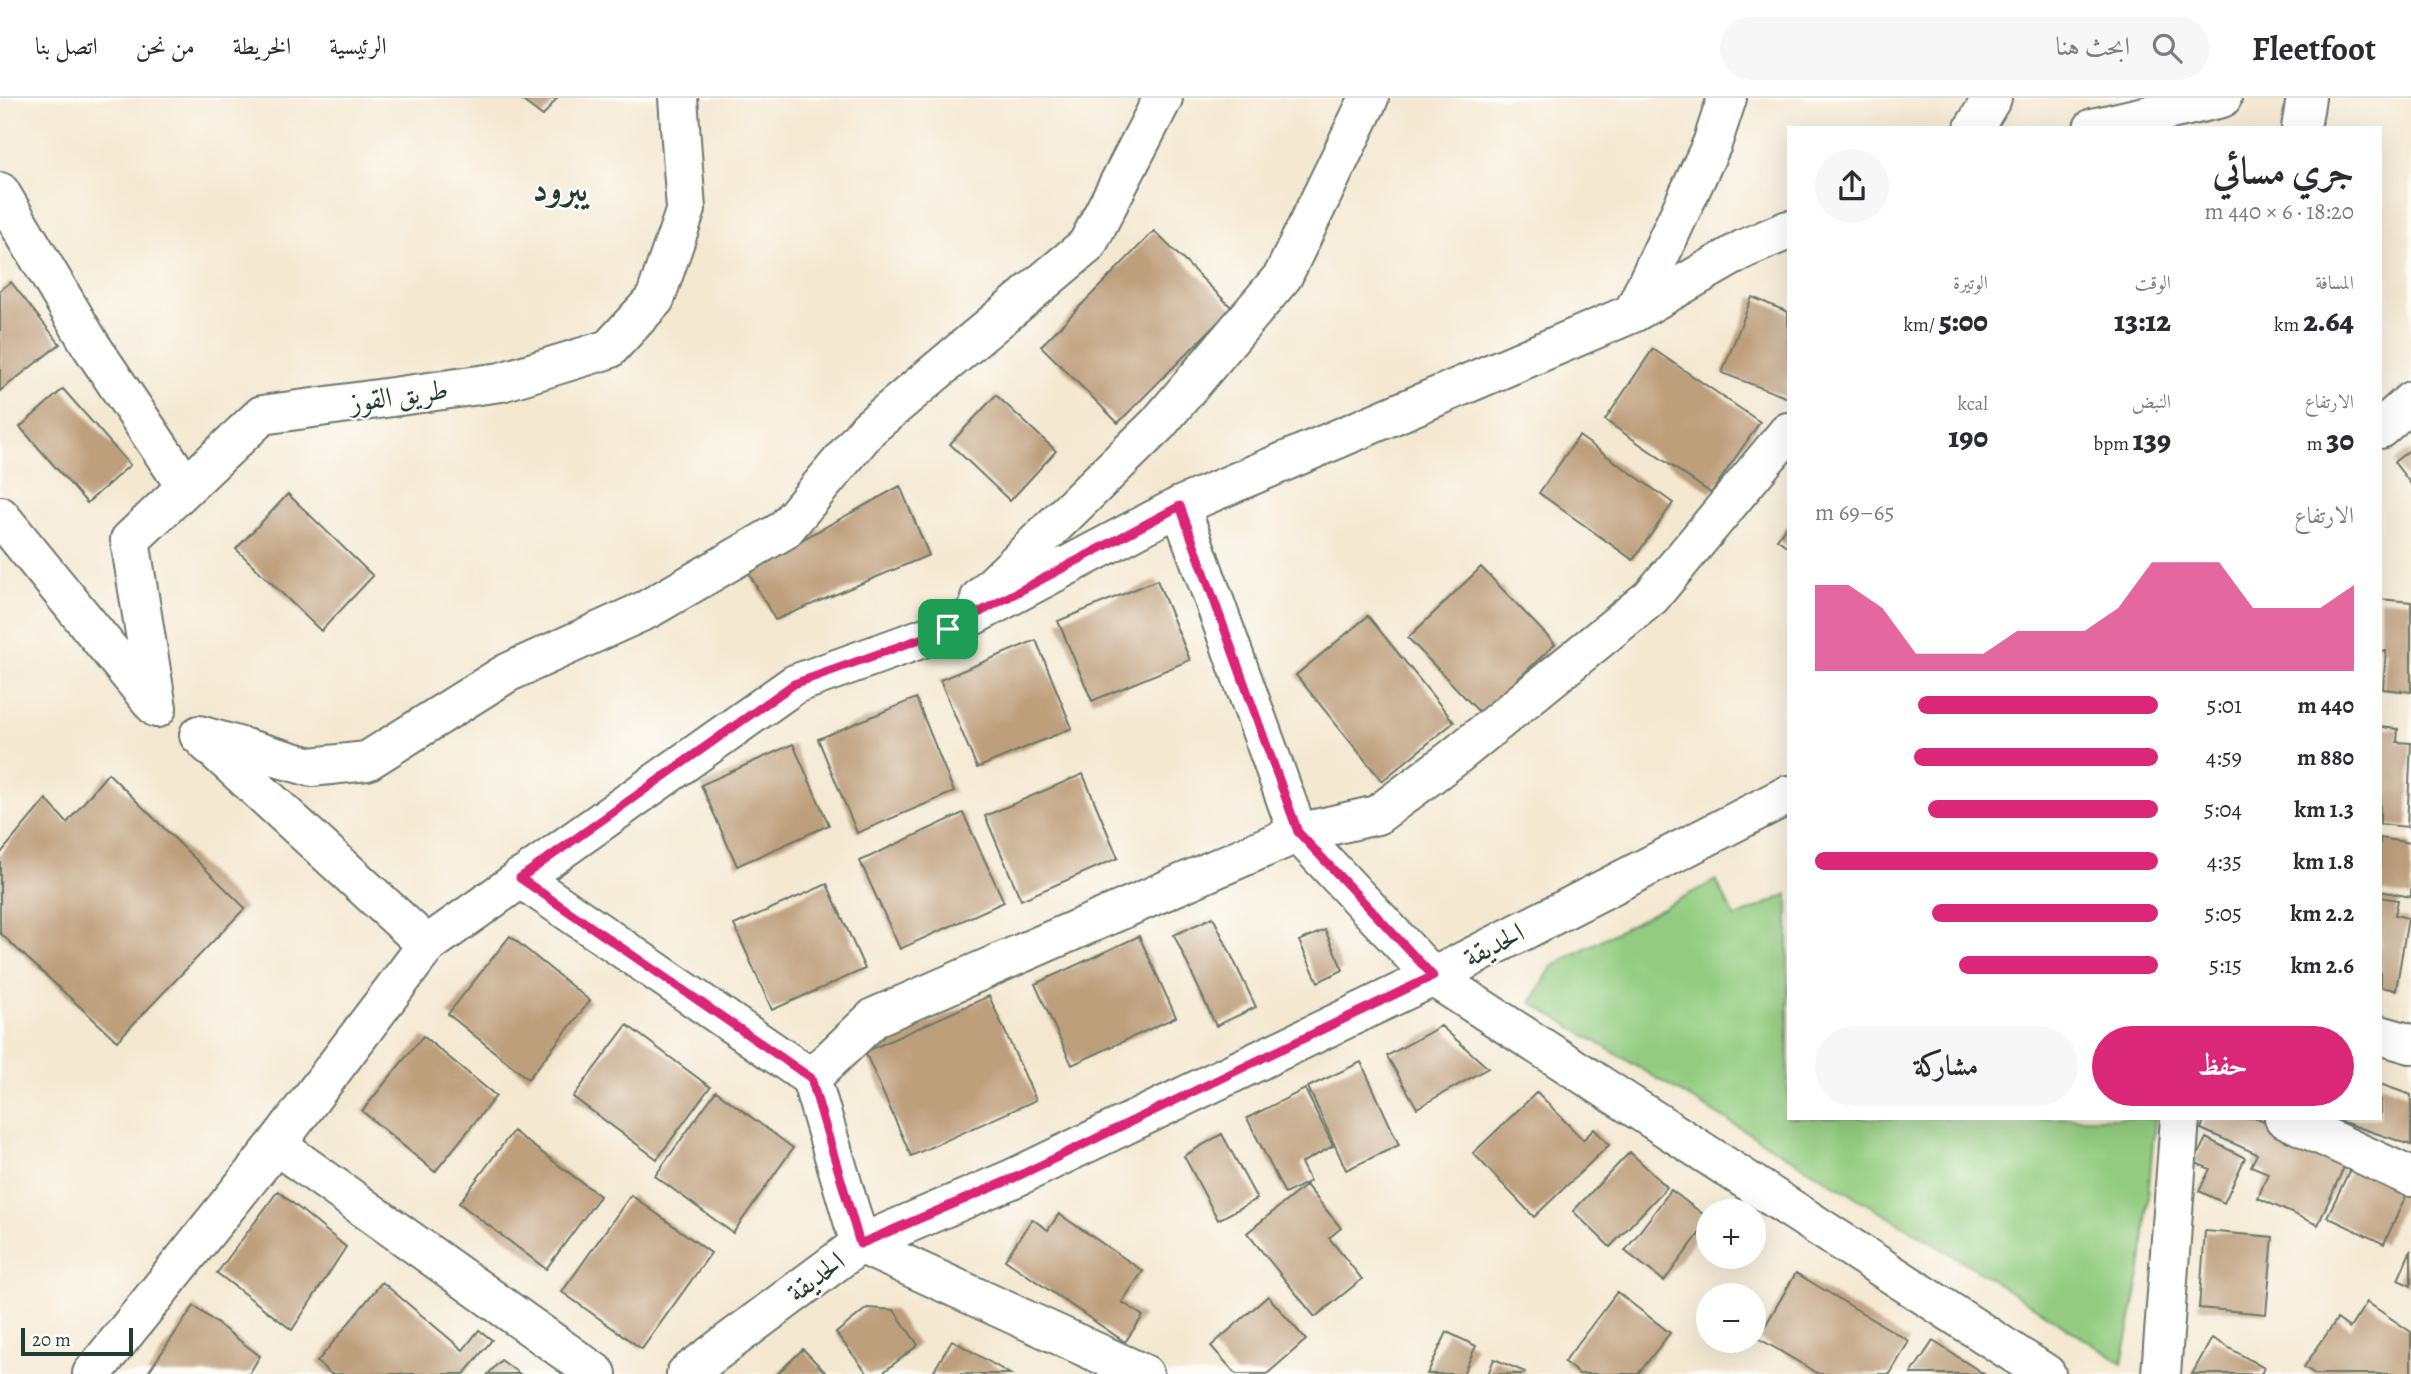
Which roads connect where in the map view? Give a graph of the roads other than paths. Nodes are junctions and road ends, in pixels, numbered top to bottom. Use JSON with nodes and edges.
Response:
{"nodes":[{"id":1,"x":678,"y":98,"type":"edge"},
{"id":2,"x":1163,"y":98,"type":"edge"},
{"id":3,"x":1368,"y":98,"type":"edge"},
{"id":4,"x":1727,"y":98,"type":"edge"},
{"id":5,"x":1992,"y":98,"type":"edge"},
{"id":6,"x":2222,"y":98,"type":"edge"},
{"id":7,"x":2306,"y":98,"type":"edge"},
{"id":8,"x":1347,"y":115,"type":"edge"},
{"id":9,"x":1975,"y":126,"type":"edge"},
{"id":10,"x":2102,"y":126,"type":"edge"},
{"id":11,"x":2301,"y":126,"type":"edge"},
{"id":12,"x":0,"y":192,"type":"edge"},
{"id":13,"x":1787,"y":230,"type":"edge"},
{"id":14,"x":1633,"y":313,"type":"junction"},
{"id":15,"x":2411,"y":401,"type":"edge"},
{"id":16,"x":2382,"y":427,"type":"edge"},
{"id":17,"x":1787,"y":433,"type":"edge"},
{"id":18,"x":186,"y":487,"type":"junction"},
{"id":19,"x":1180,"y":506,"type":"junction"},
{"id":20,"x":0,"y":516,"type":"edge"},
{"id":21,"x":948,"y":629,"type":"junction"},
{"id":22,"x":157,"y":708,"type":"junction"},
{"id":23,"x":199,"y":735,"type":"junction"},
{"id":24,"x":1787,"y":796,"type":"edge"},
{"id":25,"x":1298,"y":832,"type":"junction"},
{"id":26,"x":520,"y":878,"type":"junction"},
{"id":27,"x":427,"y":945,"type":"junction"},
{"id":28,"x":1433,"y":976,"type":"junction"},
{"id":29,"x":2382,"y":1036,"type":"edge"},
{"id":30,"x":2411,"y":1044,"type":"edge"},
{"id":31,"x":811,"y":1078,"type":"junction"},
{"id":32,"x":2180,"y":1120,"type":"edge"},
{"id":33,"x":2288,"y":1120,"type":"edge"},
{"id":34,"x":276,"y":1145,"type":"junction"},
{"id":35,"x":2411,"y":1177,"type":"edge"},
{"id":36,"x":860,"y":1244,"type":"junction"},
{"id":37,"x":92,"y":1374,"type":"edge"},
{"id":38,"x":597,"y":1374,"type":"edge"},
{"id":39,"x":686,"y":1374,"type":"edge"},
{"id":40,"x":1144,"y":1374,"type":"edge"},
{"id":41,"x":2046,"y":1374,"type":"edge"},
{"id":42,"x":2161,"y":1374,"type":"edge"}],
"edges":[{"from":1,"to":18,"type":"street","name":"طريق القوز"},
{"from":2,"to":23,"type":"street"},
{"from":3,"to":8,"type":"street"},
{"from":4,"to":14,"type":"street"},
{"from":5,"to":9,"type":"street"},
{"from":6,"to":10,"type":"street"},
{"from":7,"to":11,"type":"street"},
{"from":8,"to":21,"type":"street"},
{"from":12,"to":18,"type":"street"},
{"from":13,"to":14,"type":"street"},
{"from":14,"to":19,"type":"street"},
{"from":15,"to":16,"type":"street"},
{"from":17,"to":25,"type":"street"},
{"from":18,"to":22,"type":"street","name":"طريق القوز"},
{"from":19,"to":21,"type":"street"},
{"from":19,"to":25,"type":"street"},
{"from":20,"to":22,"type":"street"},
{"from":21,"to":26,"type":"street"},
{"from":22,"to":23,"type":"street"},
{"from":23,"to":27,"type":"street"},
{"from":24,"to":28,"type":"street","name":"الحديقة"},
{"from":25,"to":28,"type":"street"},
{"from":25,"to":31,"type":"street"},
{"from":26,"to":27,"type":"street"},
{"from":26,"to":31,"type":"street"},
{"from":27,"to":34,"type":"street"},
{"from":28,"to":36,"type":"street","name":"الحديقة"},
{"from":28,"to":41,"type":"street"},
{"from":29,"to":30,"type":"street"},
{"from":31,"to":36,"type":"street"},
{"from":32,"to":42,"type":"street"},
{"from":33,"to":35,"type":"street"},
{"from":34,"to":37,"type":"street"},
{"from":34,"to":38,"type":"street"},
{"from":36,"to":39,"type":"street","name":"الحديقة"},
{"from":36,"to":40,"type":"street"}]}
